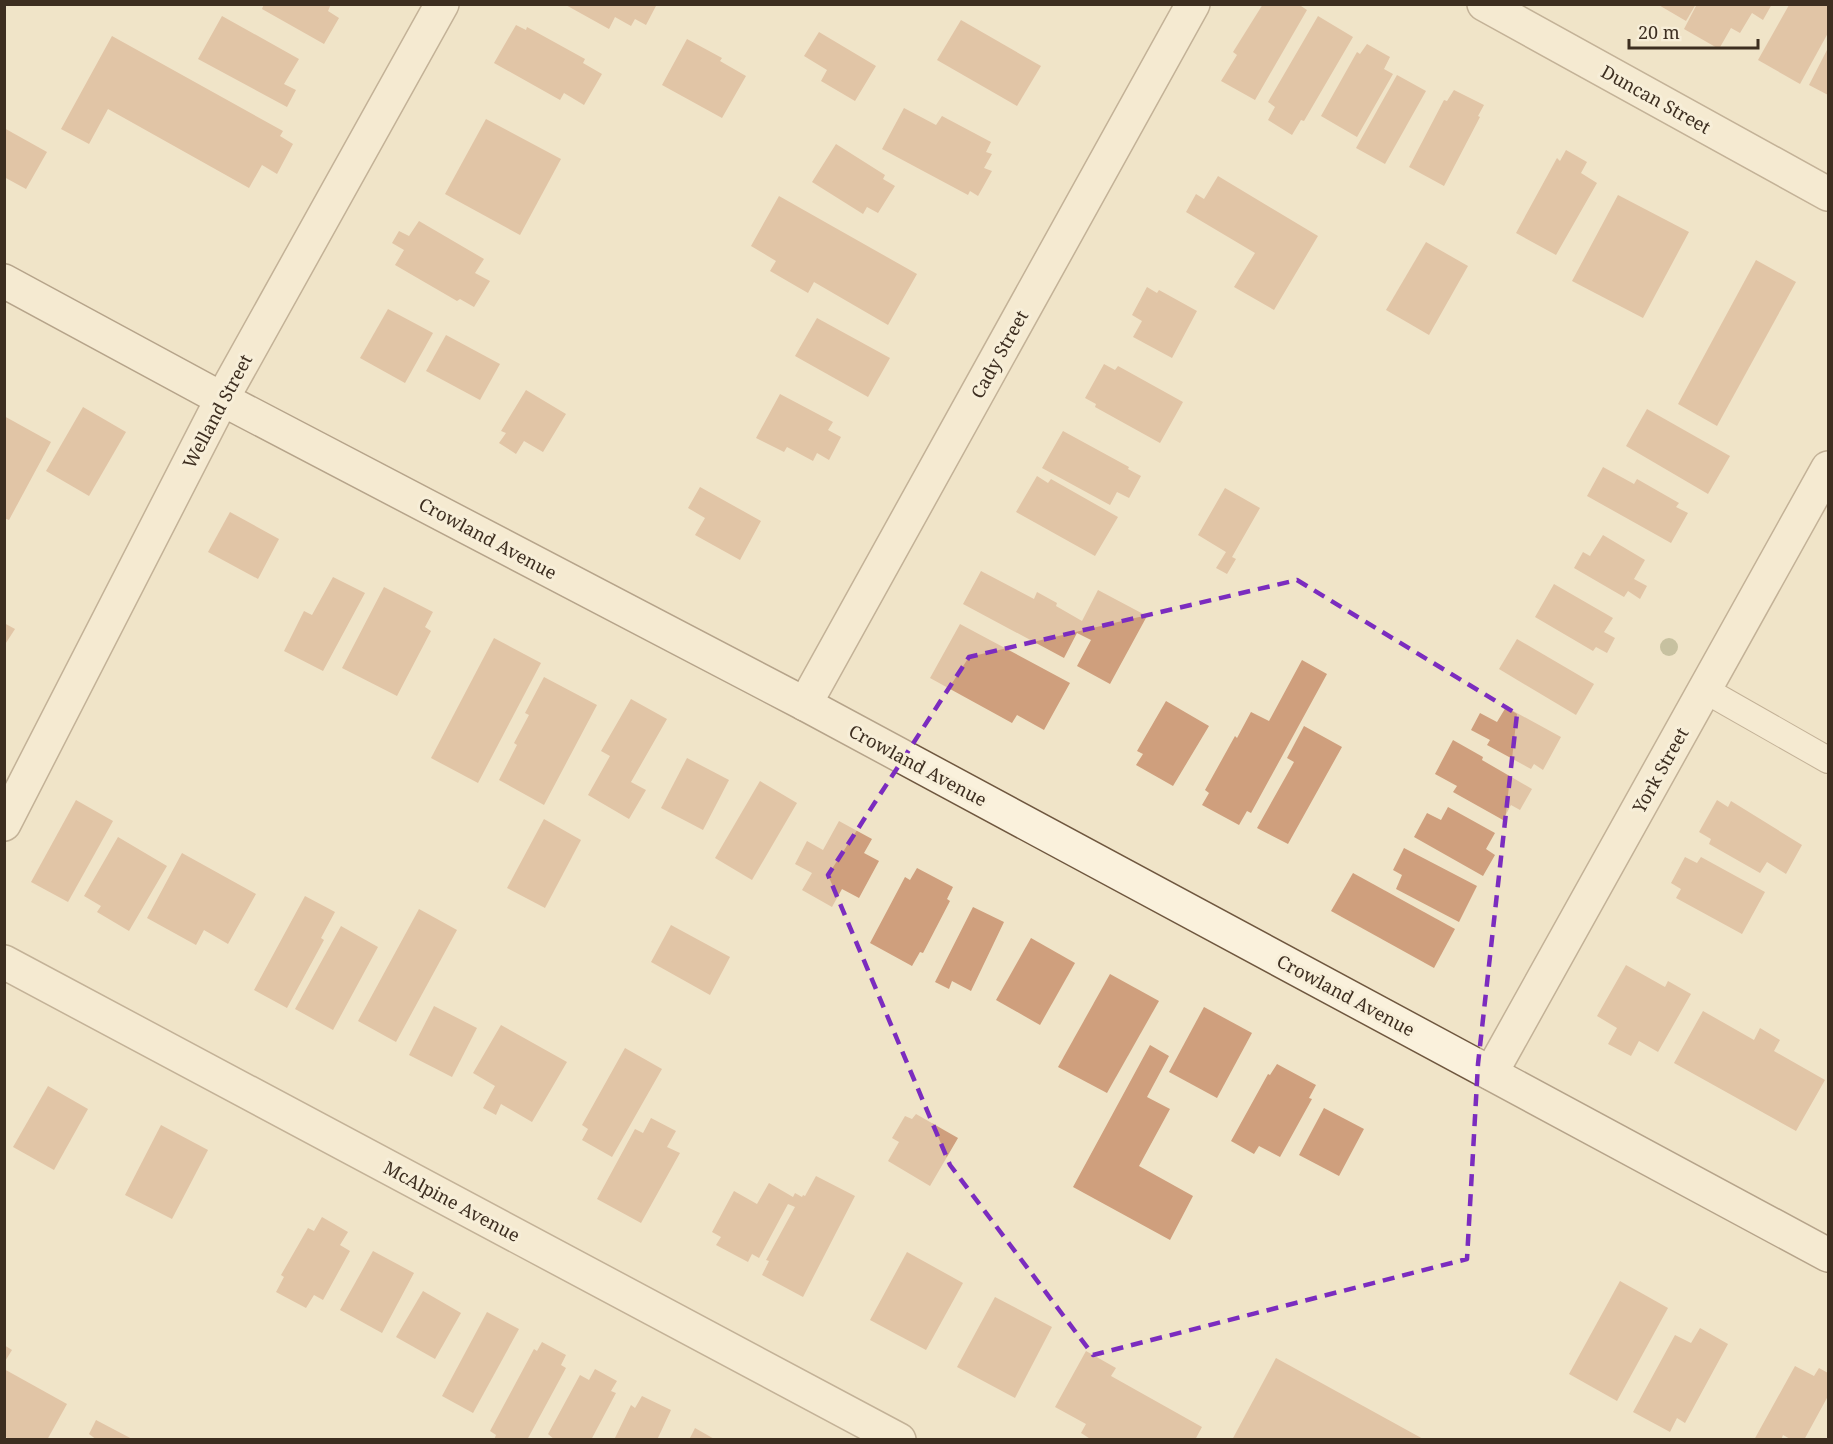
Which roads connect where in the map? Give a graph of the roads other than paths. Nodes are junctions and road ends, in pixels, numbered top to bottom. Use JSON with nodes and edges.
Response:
{"nodes":[{"id":1,"x":442,"y":4,"type":"edge"},
{"id":2,"x":1193,"y":4,"type":"edge"},
{"id":3,"x":1485,"y":4,"type":"edge"},
{"id":4,"x":1828,"y":194,"type":"edge"},
{"id":5,"x":4,"y":280,"type":"edge"},
{"id":6,"x":222,"y":399,"type":"junction"},
{"id":7,"x":1828,"y":468,"type":"edge"},
{"id":8,"x":1705,"y":690,"type":"junction"},
{"id":9,"x":805,"y":704,"type":"junction"},
{"id":10,"x":1828,"y":760,"type":"edge"},
{"id":11,"x":4,"y":824,"type":"edge"},
{"id":12,"x":4,"y":962,"type":"edge"},
{"id":13,"x":1491,"y":1073,"type":"junction"},
{"id":14,"x":1828,"y":1255,"type":"edge"},
{"id":15,"x":899,"y":1440,"type":"edge"}],
"edges":[{"from":1,"to":6,"type":"street","name":"Welland Street"},
{"from":2,"to":9,"type":"street","name":"Cady Street"},
{"from":3,"to":4,"type":"street","name":"Duncan Street"},
{"from":5,"to":6,"type":"street","name":"Crowland Avenue"},
{"from":6,"to":9,"type":"street","name":"Crowland Avenue"},
{"from":6,"to":11,"type":"street","name":"Welland Street"},
{"from":7,"to":8,"type":"street","name":"York Street"},
{"from":8,"to":10,"type":"lane"},
{"from":8,"to":13,"type":"street","name":"York Street"},
{"from":9,"to":13,"type":"street","name":"Crowland Avenue"},
{"from":12,"to":15,"type":"street","name":"McAlpine Avenue"},
{"from":13,"to":14,"type":"street","name":"Crowland Avenue"}]}
